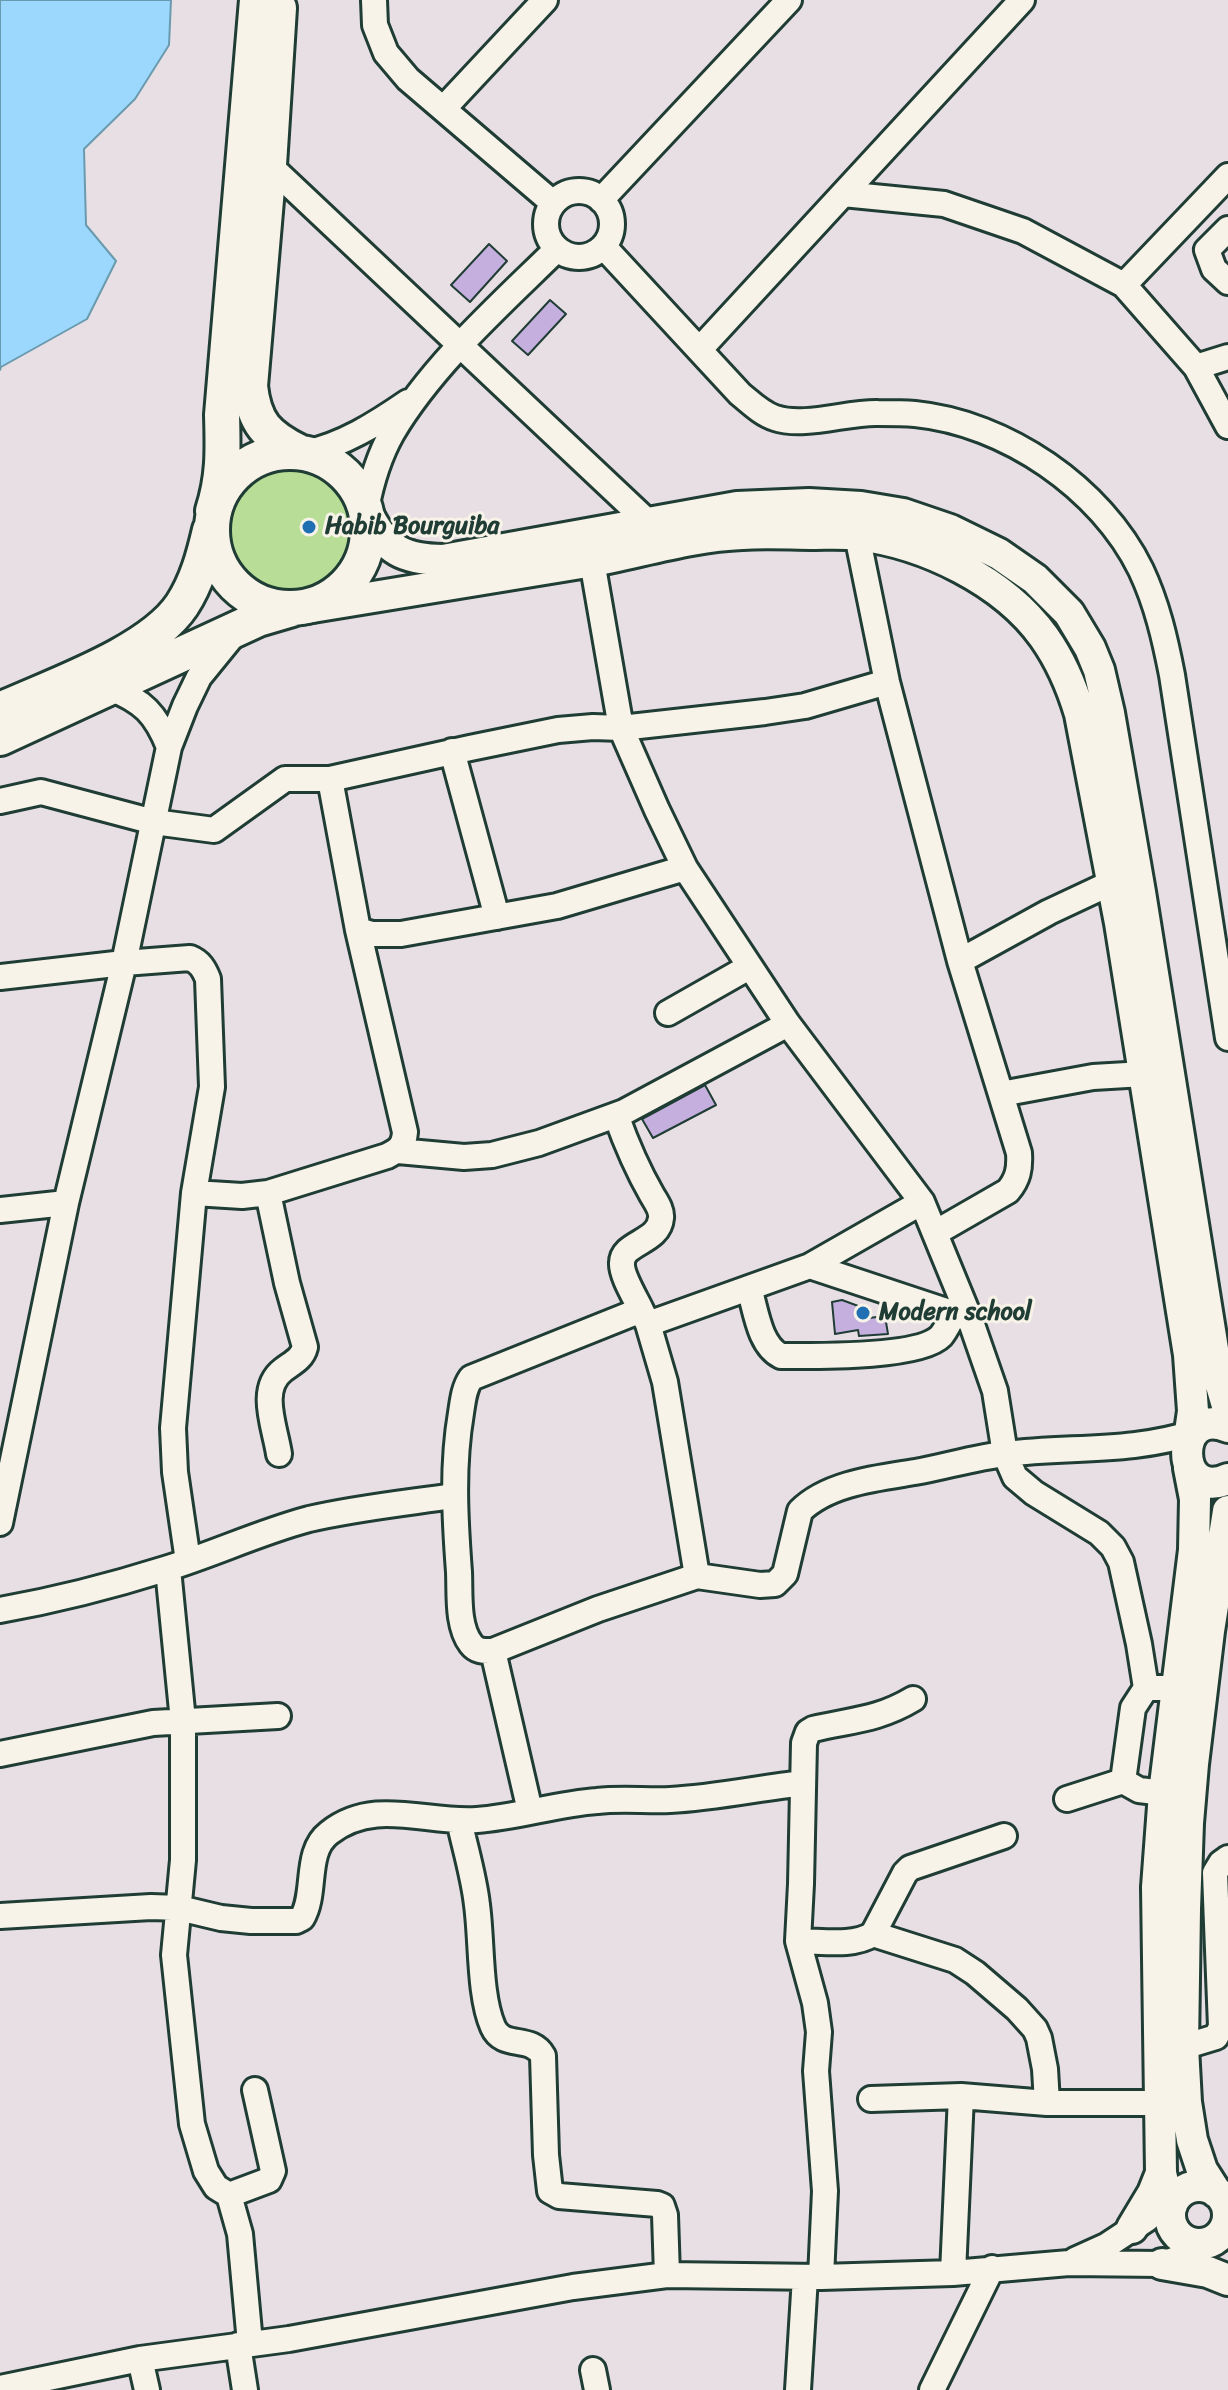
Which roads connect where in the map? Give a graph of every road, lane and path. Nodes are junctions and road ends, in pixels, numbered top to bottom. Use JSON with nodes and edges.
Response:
{"nodes":[{"id":1,"x":257,"y":0,"type":"edge"},
{"id":2,"x":280,"y":0,"type":"edge"},
{"id":3,"x":374,"y":0,"type":"edge"},
{"id":4,"x":545,"y":0,"type":"edge"},
{"id":5,"x":789,"y":0,"type":"edge"},
{"id":6,"x":1022,"y":0,"type":"edge"},
{"id":7,"x":444,"y":108,"type":"junction"},
{"id":8,"x":269,"y":165,"type":"junction"},
{"id":9,"x":1228,"y":176,"type":"edge"},
{"id":10,"x":843,"y":194,"type":"junction"},
{"id":11,"x":601,"y":200,"type":"junction"},
{"id":12,"x":553,"y":203,"type":"junction"},
{"id":13,"x":1228,"y":229,"type":"edge"},
{"id":14,"x":604,"y":247,"type":"junction"},
{"id":15,"x":557,"y":249,"type":"junction"},
{"id":16,"x":1228,"y":282,"type":"edge"},
{"id":17,"x":1124,"y":285,"type":"junction"},
{"id":18,"x":461,"y":346,"type":"junction"},
{"id":19,"x":700,"y":349,"type":"junction"},
{"id":20,"x":1228,"y":357,"type":"edge"},
{"id":21,"x":1196,"y":367,"type":"junction"},
{"id":22,"x":422,"y":391,"type":"junction"},
{"id":23,"x":1228,"y":426,"type":"edge"},
{"id":24,"x":302,"y":453,"type":"junction"},
{"id":25,"x":367,"y":512,"type":"junction"},
{"id":26,"x":213,"y":516,"type":"junction"},
{"id":27,"x":649,"y":523,"type":"junction"},
{"id":28,"x":857,"y":535,"type":"junction"},
{"id":29,"x":592,"y":561,"type":"junction"},
{"id":30,"x":297,"y":609,"type":"junction"},
{"id":31,"x":239,"y":629,"type":"junction"},
{"id":32,"x":887,"y":682,"type":"junction"},
{"id":33,"x":110,"y":688,"type":"junction"},
{"id":34,"x":0,"y":710,"type":"edge"},
{"id":35,"x":621,"y":728,"type":"junction"},
{"id":36,"x":0,"y":738,"type":"edge"},
{"id":37,"x":169,"y":747,"type":"junction"},
{"id":38,"x":452,"y":751,"type":"junction"},
{"id":39,"x":330,"y":779,"type":"junction"},
{"id":40,"x":0,"y":801,"type":"edge"},
{"id":41,"x":154,"y":822,"type":"junction"},
{"id":42,"x":685,"y":868,"type":"junction"},
{"id":43,"x":1113,"y":882,"type":"junction"},
{"id":44,"x":497,"y":917,"type":"junction"},
{"id":45,"x":358,"y":930,"type":"junction"},
{"id":46,"x":1222,"y":956,"type":"edge"},
{"id":47,"x":960,"y":961,"type":"junction"},
{"id":48,"x":124,"y":963,"type":"junction"},
{"id":49,"x":749,"y":967,"type":"junction"},
{"id":50,"x":0,"y":977,"type":"edge"},
{"id":51,"x":668,"y":1013,"type":"dead end"},
{"id":52,"x":788,"y":1024,"type":"junction"},
{"id":53,"x":1228,"y":1038,"type":"edge"},
{"id":54,"x":1144,"y":1074,"type":"junction"},
{"id":55,"x":1001,"y":1094,"type":"junction"},
{"id":56,"x":616,"y":1115,"type":"junction"},
{"id":57,"x":398,"y":1151,"type":"junction"},
{"id":58,"x":194,"y":1193,"type":"junction"},
{"id":59,"x":268,"y":1193,"type":"junction"},
{"id":60,"x":922,"y":1202,"type":"junction"},
{"id":61,"x":66,"y":1203,"type":"junction"},
{"id":62,"x":0,"y":1210,"type":"edge"},
{"id":63,"x":935,"y":1233,"type":"junction"},
{"id":64,"x":810,"y":1266,"type":"junction"},
{"id":65,"x":749,"y":1288,"type":"junction"},
{"id":66,"x":962,"y":1316,"type":"junction"},
{"id":67,"x":645,"y":1317,"type":"junction"},
{"id":68,"x":1228,"y":1409,"type":"edge"},
{"id":69,"x":1228,"y":1427,"type":"edge"},
{"id":70,"x":279,"y":1454,"type":"dead end"},
{"id":71,"x":1005,"y":1454,"type":"junction"},
{"id":72,"x":1202,"y":1461,"type":"edge"},
{"id":73,"x":453,"y":1496,"type":"junction"},
{"id":74,"x":1228,"y":1511,"type":"edge"},
{"id":75,"x":0,"y":1523,"type":"edge"},
{"id":76,"x":178,"y":1565,"type":"junction"},
{"id":77,"x":697,"y":1576,"type":"junction"},
{"id":78,"x":1228,"y":1587,"type":"edge"},
{"id":79,"x":0,"y":1610,"type":"edge"},
{"id":80,"x":1209,"y":1631,"type":"junction"},
{"id":81,"x":493,"y":1651,"type":"junction"},
{"id":82,"x":1146,"y":1688,"type":"junction"},
{"id":83,"x":1177,"y":1688,"type":"junction"},
{"id":84,"x":913,"y":1699,"type":"dead end"},
{"id":85,"x":278,"y":1716,"type":"dead end"},
{"id":86,"x":183,"y":1721,"type":"junction"},
{"id":87,"x":0,"y":1754,"type":"edge"},
{"id":88,"x":1123,"y":1781,"type":"junction"},
{"id":89,"x":803,"y":1783,"type":"junction"},
{"id":90,"x":1164,"y":1793,"type":"junction"},
{"id":91,"x":1067,"y":1799,"type":"dead end"},
{"id":92,"x":530,"y":1811,"type":"junction"},
{"id":93,"x":459,"y":1820,"type":"junction"},
{"id":94,"x":1004,"y":1836,"type":"dead end"},
{"id":95,"x":1228,"y":1858,"type":"edge"},
{"id":96,"x":179,"y":1908,"type":"junction"},
{"id":97,"x":0,"y":1916,"type":"edge"},
{"id":98,"x":873,"y":1934,"type":"junction"},
{"id":99,"x":798,"y":1941,"type":"junction"},
{"id":100,"x":1170,"y":2048,"type":"junction"},
{"id":101,"x":255,"y":2090,"type":"dead end"},
{"id":102,"x":961,"y":2096,"type":"junction"},
{"id":103,"x":871,"y":2099,"type":"dead end"},
{"id":104,"x":1047,"y":2103,"type":"junction"},
{"id":105,"x":1161,"y":2103,"type":"junction"},
{"id":106,"x":1161,"y":2173,"type":"junction"},
{"id":107,"x":229,"y":2195,"type":"junction"},
{"id":108,"x":1223,"y":2203,"type":"edge"},
{"id":109,"x":1171,"y":2208,"type":"junction"},
{"id":110,"x":1132,"y":2228,"type":"junction"},
{"id":111,"x":1196,"y":2244,"type":"junction"},
{"id":112,"x":1069,"y":2263,"type":"junction"},
{"id":113,"x":1162,"y":2264,"type":"junction"},
{"id":114,"x":992,"y":2268,"type":"junction"},
{"id":115,"x":953,"y":2273,"type":"junction"},
{"id":116,"x":667,"y":2275,"type":"junction"},
{"id":117,"x":813,"y":2277,"type":"junction"},
{"id":118,"x":1228,"y":2279,"type":"edge"},
{"id":119,"x":244,"y":2344,"type":"junction"},
{"id":120,"x":140,"y":2359,"type":"junction"},
{"id":121,"x":0,"y":2388,"type":"edge"},
{"id":122,"x":147,"y":2390,"type":"edge"},
{"id":123,"x":245,"y":2390,"type":"edge"},
{"id":124,"x":798,"y":2390,"type":"edge"},
{"id":125,"x":932,"y":2390,"type":"edge"}],
"edges":[{"from":1,"to":26,"type":"highway"},
{"from":2,"to":8,"type":"highway"},
{"from":3,"to":7,"type":"street"},
{"from":4,"to":7,"type":"street"},
{"from":5,"to":11,"type":"street"},
{"from":6,"to":10,"type":"street"},
{"from":7,"to":12,"type":"street"},
{"from":8,"to":18,"type":"street"},
{"from":8,"to":24,"type":"highway"},
{"from":9,"to":17,"type":"street"},
{"from":10,"to":17,"type":"street"},
{"from":10,"to":19,"type":"street"},
{"from":11,"to":12,"type":"street"},
{"from":11,"to":14,"type":"street"},
{"from":12,"to":15,"type":"street"},
{"from":13,"to":16,"type":"street"},
{"from":14,"to":15,"type":"street"},
{"from":14,"to":19,"type":"street"},
{"from":15,"to":18,"type":"street"},
{"from":17,"to":21,"type":"street"},
{"from":18,"to":22,"type":"street"},
{"from":18,"to":27,"type":"street"},
{"from":19,"to":46,"type":"street"},
{"from":20,"to":21,"type":"street"},
{"from":21,"to":23,"type":"street"},
{"from":22,"to":24,"type":"street"},
{"from":22,"to":25,"type":"street"},
{"from":24,"to":25,"type":"highway"},
{"from":24,"to":26,"type":"highway"},
{"from":25,"to":27,"type":"main road"},
{"from":25,"to":30,"type":"highway"},
{"from":26,"to":30,"type":"highway"},
{"from":26,"to":34,"type":"highway"},
{"from":27,"to":68,"type":"main road"},
{"from":28,"to":29,"type":"main road"},
{"from":28,"to":32,"type":"street"},
{"from":28,"to":43,"type":"main road"},
{"from":29,"to":30,"type":"main road"},
{"from":29,"to":35,"type":"street"},
{"from":30,"to":31,"type":"highway"},
{"from":31,"to":33,"type":"highway"},
{"from":31,"to":37,"type":"street"},
{"from":32,"to":35,"type":"street"},
{"from":32,"to":47,"type":"street"},
{"from":33,"to":36,"type":"highway"},
{"from":33,"to":37,"type":"street"},
{"from":35,"to":38,"type":"street"},
{"from":35,"to":42,"type":"street"},
{"from":37,"to":41,"type":"street"},
{"from":38,"to":39,"type":"street"},
{"from":38,"to":44,"type":"street"},
{"from":39,"to":41,"type":"street"},
{"from":39,"to":45,"type":"street"},
{"from":40,"to":41,"type":"street"},
{"from":41,"to":48,"type":"street"},
{"from":42,"to":44,"type":"street"},
{"from":42,"to":49,"type":"street"},
{"from":43,"to":47,"type":"street"},
{"from":43,"to":54,"type":"main road"},
{"from":44,"to":45,"type":"street"},
{"from":45,"to":57,"type":"street"},
{"from":46,"to":53,"type":"street"},
{"from":47,"to":55,"type":"street"},
{"from":48,"to":50,"type":"street"},
{"from":48,"to":58,"type":"street"},
{"from":48,"to":61,"type":"street"},
{"from":49,"to":51,"type":"street"},
{"from":49,"to":52,"type":"street"},
{"from":52,"to":56,"type":"street"},
{"from":52,"to":60,"type":"street"},
{"from":54,"to":55,"type":"street"},
{"from":54,"to":72,"type":"main road"},
{"from":55,"to":63,"type":"street"},
{"from":56,"to":57,"type":"street"},
{"from":56,"to":67,"type":"street"},
{"from":57,"to":59,"type":"street"},
{"from":58,"to":59,"type":"street"},
{"from":58,"to":76,"type":"street"},
{"from":59,"to":70,"type":"street"},
{"from":60,"to":63,"type":"street"},
{"from":60,"to":64,"type":"street"},
{"from":61,"to":62,"type":"street"},
{"from":61,"to":75,"type":"street"},
{"from":63,"to":66,"type":"street"},
{"from":64,"to":65,"type":"street"},
{"from":64,"to":66,"type":"street"},
{"from":65,"to":66,"type":"street"},
{"from":65,"to":67,"type":"street"},
{"from":66,"to":71,"type":"street"},
{"from":67,"to":73,"type":"street"},
{"from":67,"to":77,"type":"street"},
{"from":69,"to":72,"type":"main road"},
{"from":71,"to":72,"type":"street"},
{"from":71,"to":77,"type":"street"},
{"from":71,"to":82,"type":"street"},
{"from":72,"to":83,"type":"main road"},
{"from":73,"to":76,"type":"street"},
{"from":73,"to":81,"type":"street"},
{"from":74,"to":80,"type":"main road"},
{"from":76,"to":79,"type":"street"},
{"from":76,"to":86,"type":"street"},
{"from":77,"to":81,"type":"street"},
{"from":78,"to":80,"type":"main road"},
{"from":80,"to":100,"type":"main road"},
{"from":81,"to":92,"type":"street"},
{"from":82,"to":83,"type":"street"},
{"from":82,"to":88,"type":"street"},
{"from":83,"to":90,"type":"main road"},
{"from":84,"to":89,"type":"street"},
{"from":85,"to":86,"type":"street"},
{"from":86,"to":87,"type":"street"},
{"from":86,"to":96,"type":"street"},
{"from":88,"to":90,"type":"street"},
{"from":88,"to":91,"type":"street"},
{"from":89,"to":92,"type":"street"},
{"from":89,"to":99,"type":"street"},
{"from":90,"to":100,"type":"main road"},
{"from":92,"to":93,"type":"street"},
{"from":93,"to":96,"type":"street"},
{"from":93,"to":116,"type":"street"},
{"from":94,"to":98,"type":"street"},
{"from":95,"to":100,"type":"street"},
{"from":96,"to":97,"type":"street"},
{"from":96,"to":107,"type":"street"},
{"from":98,"to":99,"type":"street"},
{"from":98,"to":104,"type":"street"},
{"from":99,"to":117,"type":"street"},
{"from":100,"to":105,"type":"main road"},
{"from":100,"to":108,"type":"main road"},
{"from":101,"to":107,"type":"street"},
{"from":102,"to":103,"type":"street"},
{"from":102,"to":104,"type":"street"},
{"from":102,"to":115,"type":"street"},
{"from":104,"to":105,"type":"street"},
{"from":105,"to":106,"type":"main road"},
{"from":106,"to":109,"type":"main road"},
{"from":106,"to":110,"type":"main road"},
{"from":107,"to":119,"type":"street"},
{"from":108,"to":109,"type":"main road"},
{"from":108,"to":111,"type":"main road"},
{"from":109,"to":110,"type":"street"},
{"from":109,"to":111,"type":"main road"},
{"from":110,"to":112,"type":"street"},
{"from":111,"to":113,"type":"street"},
{"from":111,"to":118,"type":"main road"},
{"from":112,"to":113,"type":"street"},
{"from":112,"to":114,"type":"street"},
{"from":113,"to":118,"type":"main road"},
{"from":114,"to":115,"type":"street"},
{"from":114,"to":125,"type":"street"},
{"from":115,"to":117,"type":"street"},
{"from":116,"to":117,"type":"street"},
{"from":116,"to":119,"type":"street"},
{"from":117,"to":124,"type":"street"},
{"from":119,"to":120,"type":"street"},
{"from":119,"to":123,"type":"street"},
{"from":120,"to":121,"type":"street"},
{"from":120,"to":122,"type":"street"}]}
